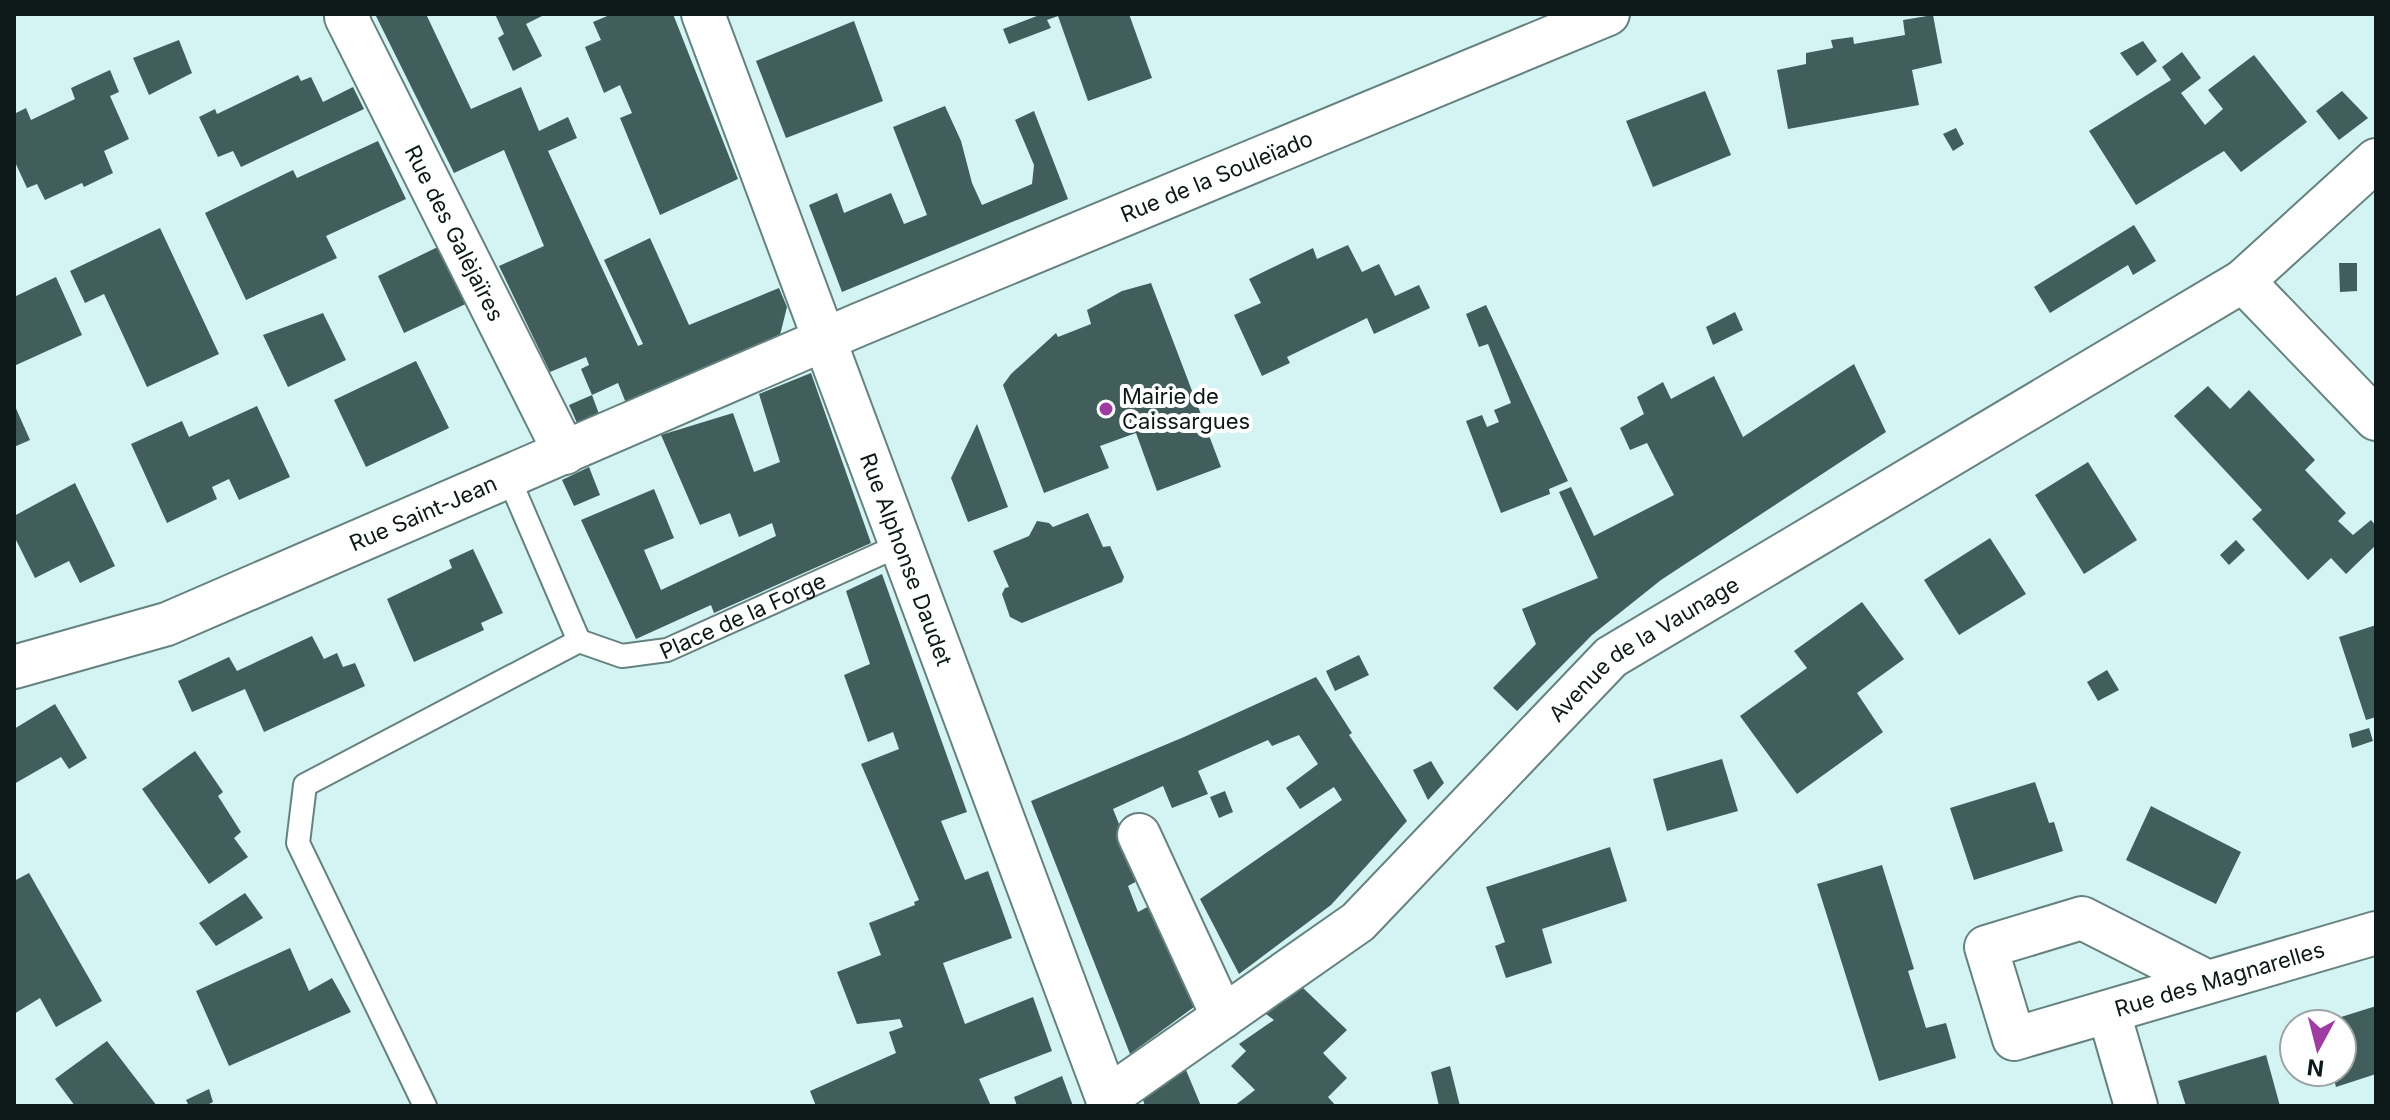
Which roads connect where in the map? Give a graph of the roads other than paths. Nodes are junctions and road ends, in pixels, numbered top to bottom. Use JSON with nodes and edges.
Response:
{"nodes":[{"id":1,"x":349,"y":14,"type":"edge"},
{"id":2,"x":703,"y":14,"type":"edge"},
{"id":3,"x":1608,"y":14,"type":"edge"},
{"id":4,"x":2376,"y":160,"type":"edge"},
{"id":5,"x":2243,"y":281,"type":"junction"},
{"id":6,"x":824,"y":340,"type":"junction"},
{"id":7,"x":2376,"y":419,"type":"edge"},
{"id":8,"x":565,"y":453,"type":"junction"},
{"id":9,"x":508,"y":476,"type":"junction"},
{"id":10,"x":900,"y":545,"type":"junction"},
{"id":11,"x":579,"y":641,"type":"junction"},
{"id":12,"x":14,"y":667,"type":"edge"},
{"id":13,"x":1139,"y":835,"type":"dead end"},
{"id":14,"x":2376,"y":933,"type":"edge"},
{"id":15,"x":2208,"y":982,"type":"junction"},
{"id":16,"x":2109,"y":1013,"type":"junction"},
{"id":17,"x":1223,"y":1017,"type":"junction"},
{"id":18,"x":1108,"y":1102,"type":"edge"},
{"id":19,"x":425,"y":1106,"type":"edge"},
{"id":20,"x":2136,"y":1106,"type":"edge"}],
"edges":[{"from":1,"to":8,"type":"street","name":"Rue des Galèjaïres"},
{"from":2,"to":6,"type":"street","name":"Rue Alphonse Daudet"},
{"from":3,"to":6,"type":"street","name":"Rue de la Souleïado"},
{"from":4,"to":5,"type":"street","name":"Avenue de la Vaunage"},
{"from":5,"to":7,"type":"street"},
{"from":5,"to":17,"type":"street","name":"Avenue de la Vaunage"},
{"from":6,"to":8,"type":"street","name":"Rue Saint-Jean"},
{"from":6,"to":10,"type":"street","name":"Rue Alphonse Daudet"},
{"from":8,"to":9,"type":"street","name":"Rue Saint-Jean"},
{"from":9,"to":11,"type":"lane"},
{"from":9,"to":12,"type":"street","name":"Rue Saint-Jean"},
{"from":10,"to":11,"type":"lane","name":"Place de la Forge"},
{"from":10,"to":18,"type":"street","name":"Rue Alphonse Daudet"},
{"from":11,"to":19,"type":"lane"},
{"from":13,"to":17,"type":"street"},
{"from":14,"to":15,"type":"street","name":"Rue des Magnarelles"},
{"from":15,"to":16,"type":"street","name":"Rue des Magnarelles"},
{"from":15,"to":16,"type":"street"},
{"from":16,"to":20,"type":"street","name":"Rue des Magnarelles"},
{"from":17,"to":18,"type":"street","name":"Avenue de la Vaunage"}]}
